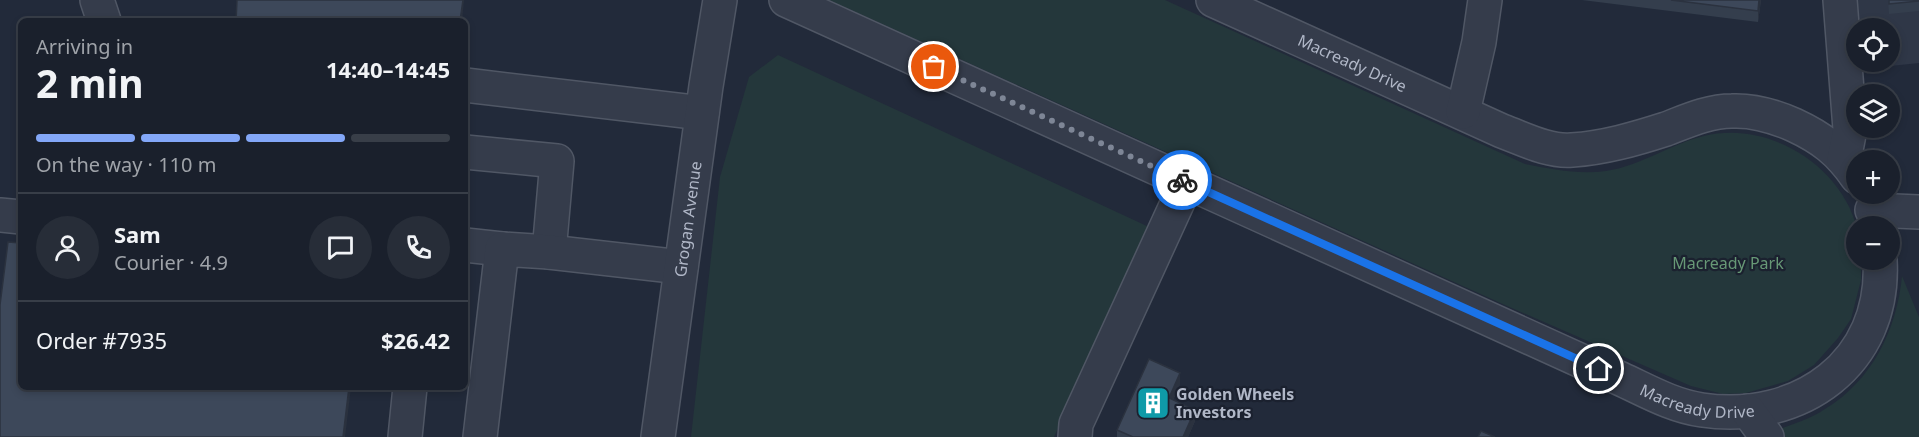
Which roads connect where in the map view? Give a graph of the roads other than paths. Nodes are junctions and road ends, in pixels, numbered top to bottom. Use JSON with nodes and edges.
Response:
{"nodes":[{"id":1,"x":97,"y":0,"type":"edge"},
{"id":2,"x":720,"y":0,"type":"edge"},
{"id":3,"x":786,"y":0,"type":"edge"},
{"id":4,"x":1213,"y":0,"type":"edge"},
{"id":5,"x":1485,"y":0,"type":"edge"},
{"id":6,"x":1839,"y":0,"type":"edge"},
{"id":7,"x":103,"y":18,"type":"edge"},
{"id":8,"x":468,"y":85,"type":"edge"},
{"id":9,"x":1463,"y":112,"type":"junction"},
{"id":10,"x":702,"y":113,"type":"junction"},
{"id":11,"x":1851,"y":150,"type":"edge"},
{"id":12,"x":468,"y":152,"type":"edge"},
{"id":13,"x":1846,"y":164,"type":"edge"},
{"id":14,"x":1187,"y":182,"type":"junction"},
{"id":15,"x":1872,"y":210,"type":"edge"},
{"id":16,"x":1919,"y":212,"type":"edge"},
{"id":17,"x":0,"y":215,"type":"edge"},
{"id":18,"x":18,"y":217,"type":"edge"},
{"id":19,"x":468,"y":245,"type":"edge"},
{"id":20,"x":502,"y":249,"type":"junction"},
{"id":21,"x":549,"y":252,"type":"junction"},
{"id":22,"x":681,"y":267,"type":"junction"},
{"id":23,"x":1880,"y":270,"type":"edge"},
{"id":24,"x":410,"y":390,"type":"edge"},
{"id":25,"x":1748,"y":411,"type":"junction"},
{"id":26,"x":405,"y":437,"type":"edge"},
{"id":27,"x":480,"y":437,"type":"edge"},
{"id":28,"x":658,"y":437,"type":"edge"},
{"id":29,"x":1075,"y":437,"type":"edge"},
{"id":30,"x":1767,"y":437,"type":"edge"}],
"edges":[{"from":1,"to":7,"type":"street"},
{"from":2,"to":10,"type":"street","name":"Grogan Avenue"},
{"from":3,"to":14,"type":"street","name":"Macready Drive"},
{"from":4,"to":9,"type":"street","name":"Macready Drive"},
{"from":5,"to":9,"type":"street"},
{"from":6,"to":11,"type":"street"},
{"from":8,"to":10,"type":"street"},
{"from":9,"to":13,"type":"street","name":"Macready Drive"},
{"from":10,"to":22,"type":"street","name":"Grogan Avenue"},
{"from":12,"to":21,"type":"street"},
{"from":14,"to":25,"type":"street","name":"Macready Drive"},
{"from":14,"to":29,"type":"street"},
{"from":15,"to":16,"type":"street"},
{"from":17,"to":18,"type":"street"},
{"from":19,"to":20,"type":"street"},
{"from":20,"to":21,"type":"street"},
{"from":20,"to":27,"type":"street"},
{"from":21,"to":22,"type":"street"},
{"from":22,"to":28,"type":"street","name":"Grogan Avenue"},
{"from":23,"to":25,"type":"street","name":"Macready Drive"},
{"from":24,"to":26,"type":"street"},
{"from":25,"to":30,"type":"street"}]}
